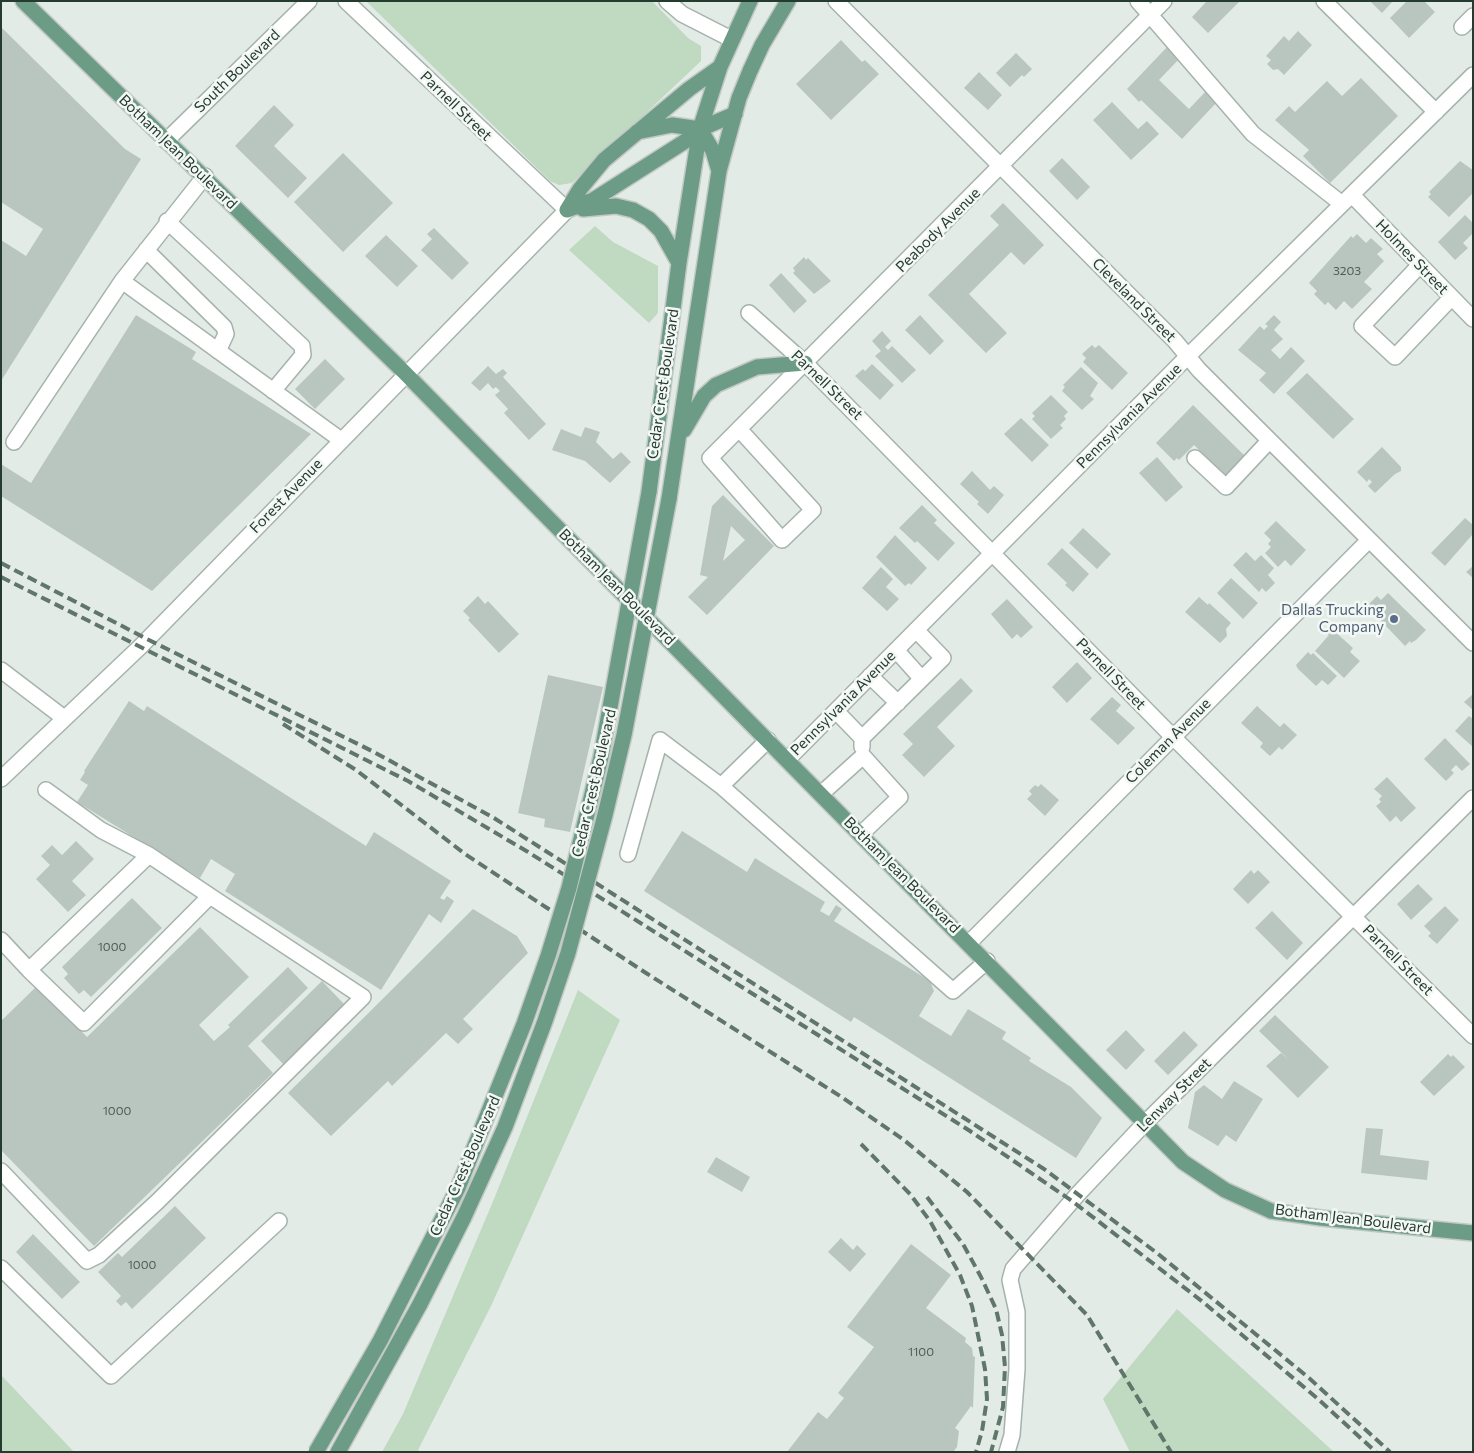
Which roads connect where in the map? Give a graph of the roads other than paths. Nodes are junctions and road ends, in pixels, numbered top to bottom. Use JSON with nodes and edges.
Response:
{"nodes":[{"id":1,"x":23,"y":1,"type":"edge"},
{"id":2,"x":309,"y":1,"type":"edge"},
{"id":3,"x":346,"y":1,"type":"edge"},
{"id":4,"x":750,"y":1,"type":"edge"},
{"id":5,"x":788,"y":1,"type":"edge"},
{"id":6,"x":836,"y":1,"type":"edge"},
{"id":7,"x":1138,"y":1,"type":"edge"},
{"id":8,"x":1164,"y":1,"type":"edge"},
{"id":9,"x":1324,"y":1,"type":"edge"},
{"id":10,"x":669,"y":2,"type":"edge"},
{"id":11,"x":1151,"y":15,"type":"junction"},
{"id":12,"x":731,"y":39,"type":"junction"},
{"id":13,"x":720,"y":67,"type":"junction"},
{"id":14,"x":1473,"y":75,"type":"edge"},
{"id":15,"x":1436,"y":112,"type":"junction"},
{"id":16,"x":735,"y":114,"type":"junction"},
{"id":17,"x":700,"y":129,"type":"junction"},
{"id":18,"x":636,"y":132,"type":"junction"},
{"id":19,"x":166,"y":141,"type":"junction"},
{"id":20,"x":1000,"y":166,"type":"junction"},
{"id":21,"x":719,"y":171,"type":"junction"},
{"id":22,"x":204,"y":176,"type":"junction"},
{"id":23,"x":1347,"y":200,"type":"junction"},
{"id":24,"x":567,"y":210,"type":"junction"},
{"id":25,"x":167,"y":222,"type":"junction"},
{"id":26,"x":146,"y":250,"type":"junction"},
{"id":27,"x":679,"y":263,"type":"junction"},
{"id":28,"x":1420,"y":266,"type":"junction"},
{"id":29,"x":122,"y":281,"type":"junction"},
{"id":30,"x":1451,"y":298,"type":"junction"},
{"id":31,"x":749,"y":313,"type":"dead end"},
{"id":32,"x":1473,"y":319,"type":"edge"},
{"id":33,"x":218,"y":351,"type":"junction"},
{"id":34,"x":1188,"y":356,"type":"junction"},
{"id":35,"x":806,"y":363,"type":"junction"},
{"id":36,"x":405,"y":373,"type":"junction"},
{"id":37,"x":272,"y":391,"type":"junction"},
{"id":38,"x":739,"y":429,"type":"junction"},
{"id":39,"x":340,"y":440,"type":"junction"},
{"id":40,"x":1269,"y":441,"type":"junction"},
{"id":41,"x":14,"y":442,"type":"dead end"},
{"id":42,"x":677,"y":445,"type":"junction"},
{"id":43,"x":1195,"y":458,"type":"dead end"},
{"id":44,"x":1369,"y":540,"type":"junction"},
{"id":45,"x":994,"y":553,"type":"junction"},
{"id":46,"x":916,"y":630,"type":"junction"},
{"id":47,"x":1470,"y":635,"type":"edge"},
{"id":48,"x":896,"y":650,"type":"junction"},
{"id":49,"x":1,"y":670,"type":"edge"},
{"id":50,"x":870,"y":676,"type":"junction"},
{"id":51,"x":921,"y":678,"type":"junction"},
{"id":52,"x":898,"y":703,"type":"junction"},
{"id":53,"x":836,"y":711,"type":"junction"},
{"id":54,"x":64,"y":718,"type":"junction"},
{"id":55,"x":1172,"y":736,"type":"junction"},
{"id":56,"x":862,"y":738,"type":"junction"},
{"id":57,"x":768,"y":740,"type":"junction"},
{"id":58,"x":862,"y":756,"type":"junction"},
{"id":59,"x":787,"y":760,"type":"junction"},
{"id":60,"x":1,"y":779,"type":"edge"},
{"id":61,"x":721,"y":786,"type":"junction"},
{"id":62,"x":46,"y":790,"type":"dead end"},
{"id":63,"x":821,"y":794,"type":"junction"},
{"id":64,"x":1473,"y":798,"type":"edge"},
{"id":65,"x":861,"y":834,"type":"junction"},
{"id":66,"x":628,"y":854,"type":"dead end"},
{"id":67,"x":149,"y":855,"type":"junction"},
{"id":68,"x":210,"y":896,"type":"junction"},
{"id":69,"x":1355,"y":916,"type":"junction"},
{"id":70,"x":1,"y":940,"type":"edge"},
{"id":71,"x":969,"y":943,"type":"junction"},
{"id":72,"x":987,"y":961,"type":"junction"},
{"id":73,"x":29,"y":970,"type":"junction"},
{"id":74,"x":1473,"y":1036,"type":"edge"},
{"id":75,"x":1145,"y":1123,"type":"junction"},
{"id":76,"x":1,"y":1170,"type":"edge"},
{"id":77,"x":279,"y":1221,"type":"dead end"},
{"id":78,"x":1473,"y":1233,"type":"edge"},
{"id":79,"x":1,"y":1268,"type":"edge"},
{"id":80,"x":316,"y":1452,"type":"edge"},
{"id":81,"x":338,"y":1452,"type":"edge"},
{"id":82,"x":1007,"y":1452,"type":"edge"}],
"edges":[{"from":1,"to":19,"type":"main road","name":"Botham Jean Boulevard"},
{"from":2,"to":19,"type":"street","name":"South Boulevard"},
{"from":3,"to":24,"type":"street","name":"Parnell Street"},
{"from":4,"to":12,"type":"main road","name":"Cedar Crest Boulevard"},
{"from":5,"to":16,"type":"main road","name":"Cedar Crest Boulevard"},
{"from":6,"to":20,"type":"street","name":"Cleveland Street"},
{"from":7,"to":11,"type":"street","name":"Holmes Street"},
{"from":8,"to":11,"type":"street","name":"Peabody Avenue"},
{"from":9,"to":15,"type":"street"},
{"from":10,"to":12,"type":"street"},
{"from":11,"to":20,"type":"street","name":"Peabody Avenue"},
{"from":11,"to":23,"type":"street","name":"Holmes Street"},
{"from":12,"to":13,"type":"main road","name":"Cedar Crest Boulevard"},
{"from":13,"to":17,"type":"main road","name":"Cedar Crest Boulevard"},
{"from":13,"to":18,"type":"main road"},
{"from":14,"to":15,"type":"street","name":"Pennsylvania Avenue"},
{"from":15,"to":23,"type":"street","name":"Pennsylvania Avenue"},
{"from":16,"to":17,"type":"main road"},
{"from":16,"to":21,"type":"main road","name":"Cedar Crest Boulevard"},
{"from":17,"to":18,"type":"main road"},
{"from":17,"to":21,"type":"main road"},
{"from":17,"to":24,"type":"main road"},
{"from":17,"to":27,"type":"main road","name":"Cedar Crest Boulevard"},
{"from":18,"to":24,"type":"main road"},
{"from":19,"to":22,"type":"main road","name":"Botham Jean Boulevard"},
{"from":20,"to":34,"type":"street","name":"Cleveland Street"},
{"from":20,"to":35,"type":"street","name":"Peabody Avenue"},
{"from":21,"to":42,"type":"main road","name":"Cedar Crest Boulevard"},
{"from":22,"to":25,"type":"street"},
{"from":22,"to":36,"type":"main road","name":"Botham Jean Boulevard"},
{"from":23,"to":28,"type":"street","name":"Holmes Street"},
{"from":23,"to":34,"type":"street","name":"Pennsylvania Avenue"},
{"from":24,"to":27,"type":"main road"},
{"from":24,"to":36,"type":"street","name":"Forest Avenue"},
{"from":25,"to":26,"type":"street"},
{"from":25,"to":37,"type":"street"},
{"from":26,"to":29,"type":"street"},
{"from":26,"to":33,"type":"street"},
{"from":27,"to":80,"type":"main road","name":"Cedar Crest Boulevard","bridge":true},
{"from":28,"to":30,"type":"street","name":"Holmes Street"},
{"from":28,"to":30,"type":"street"},
{"from":29,"to":33,"type":"street"},
{"from":29,"to":41,"type":"street"},
{"from":30,"to":32,"type":"street","name":"Holmes Street"},
{"from":31,"to":35,"type":"street","name":"Parnell Street"},
{"from":33,"to":37,"type":"street"},
{"from":34,"to":40,"type":"street","name":"Cleveland Street"},
{"from":34,"to":45,"type":"street","name":"Pennsylvania Avenue"},
{"from":35,"to":38,"type":"street","name":"Peabody Avenue"},
{"from":35,"to":42,"type":"main road"},
{"from":35,"to":45,"type":"street","name":"Parnell Street"},
{"from":36,"to":39,"type":"street","name":"Forest Avenue"},
{"from":36,"to":57,"type":"main road","name":"Botham Jean Boulevard"},
{"from":37,"to":39,"type":"street"},
{"from":38,"to":38,"type":"street","name":"Peabody Avenue"},
{"from":39,"to":54,"type":"street","name":"Forest Avenue"},
{"from":40,"to":43,"type":"street"},
{"from":40,"to":44,"type":"street","name":"Cleveland Street"},
{"from":42,"to":81,"type":"main road","name":"Cedar Crest Boulevard","bridge":true},
{"from":44,"to":47,"type":"street","name":"Cleveland Street"},
{"from":44,"to":55,"type":"street","name":"Coleman Avenue"},
{"from":45,"to":46,"type":"street","name":"Pennsylvania Avenue"},
{"from":45,"to":55,"type":"street","name":"Parnell Street"},
{"from":46,"to":48,"type":"street","name":"Pennsylvania Avenue"},
{"from":46,"to":51,"type":"street"},
{"from":48,"to":50,"type":"street","name":"Pennsylvania Avenue"},
{"from":48,"to":51,"type":"street"},
{"from":49,"to":54,"type":"street"},
{"from":50,"to":52,"type":"street"},
{"from":50,"to":53,"type":"street","name":"Pennsylvania Avenue"},
{"from":51,"to":52,"type":"street"},
{"from":52,"to":56,"type":"street"},
{"from":53,"to":56,"type":"street"},
{"from":53,"to":59,"type":"street","name":"Pennsylvania Avenue"},
{"from":54,"to":60,"type":"street","name":"Forest Avenue"},
{"from":55,"to":69,"type":"street","name":"Parnell Street"},
{"from":55,"to":71,"type":"street","name":"Coleman Avenue"},
{"from":56,"to":58,"type":"street"},
{"from":57,"to":59,"type":"main road","name":"Botham Jean Boulevard"},
{"from":57,"to":61,"type":"street"},
{"from":58,"to":63,"type":"street"},
{"from":58,"to":65,"type":"street"},
{"from":59,"to":63,"type":"main road","name":"Botham Jean Boulevard"},
{"from":61,"to":66,"type":"street"},
{"from":61,"to":72,"type":"street"},
{"from":62,"to":67,"type":"street"},
{"from":63,"to":65,"type":"main road","name":"Botham Jean Boulevard"},
{"from":64,"to":69,"type":"street","name":"Lenway Street"},
{"from":65,"to":71,"type":"main road","name":"Botham Jean Boulevard"},
{"from":67,"to":68,"type":"street"},
{"from":67,"to":73,"type":"street"},
{"from":68,"to":73,"type":"street"},
{"from":68,"to":76,"type":"street"},
{"from":69,"to":74,"type":"street","name":"Parnell Street"},
{"from":69,"to":75,"type":"street","name":"Lenway Street"},
{"from":70,"to":73,"type":"street"},
{"from":71,"to":72,"type":"main road","name":"Botham Jean Boulevard"},
{"from":72,"to":75,"type":"main road","name":"Botham Jean Boulevard"},
{"from":75,"to":78,"type":"main road","name":"Botham Jean Boulevard"},
{"from":75,"to":82,"type":"street","name":"Lenway Street"},
{"from":77,"to":79,"type":"street"}]}
